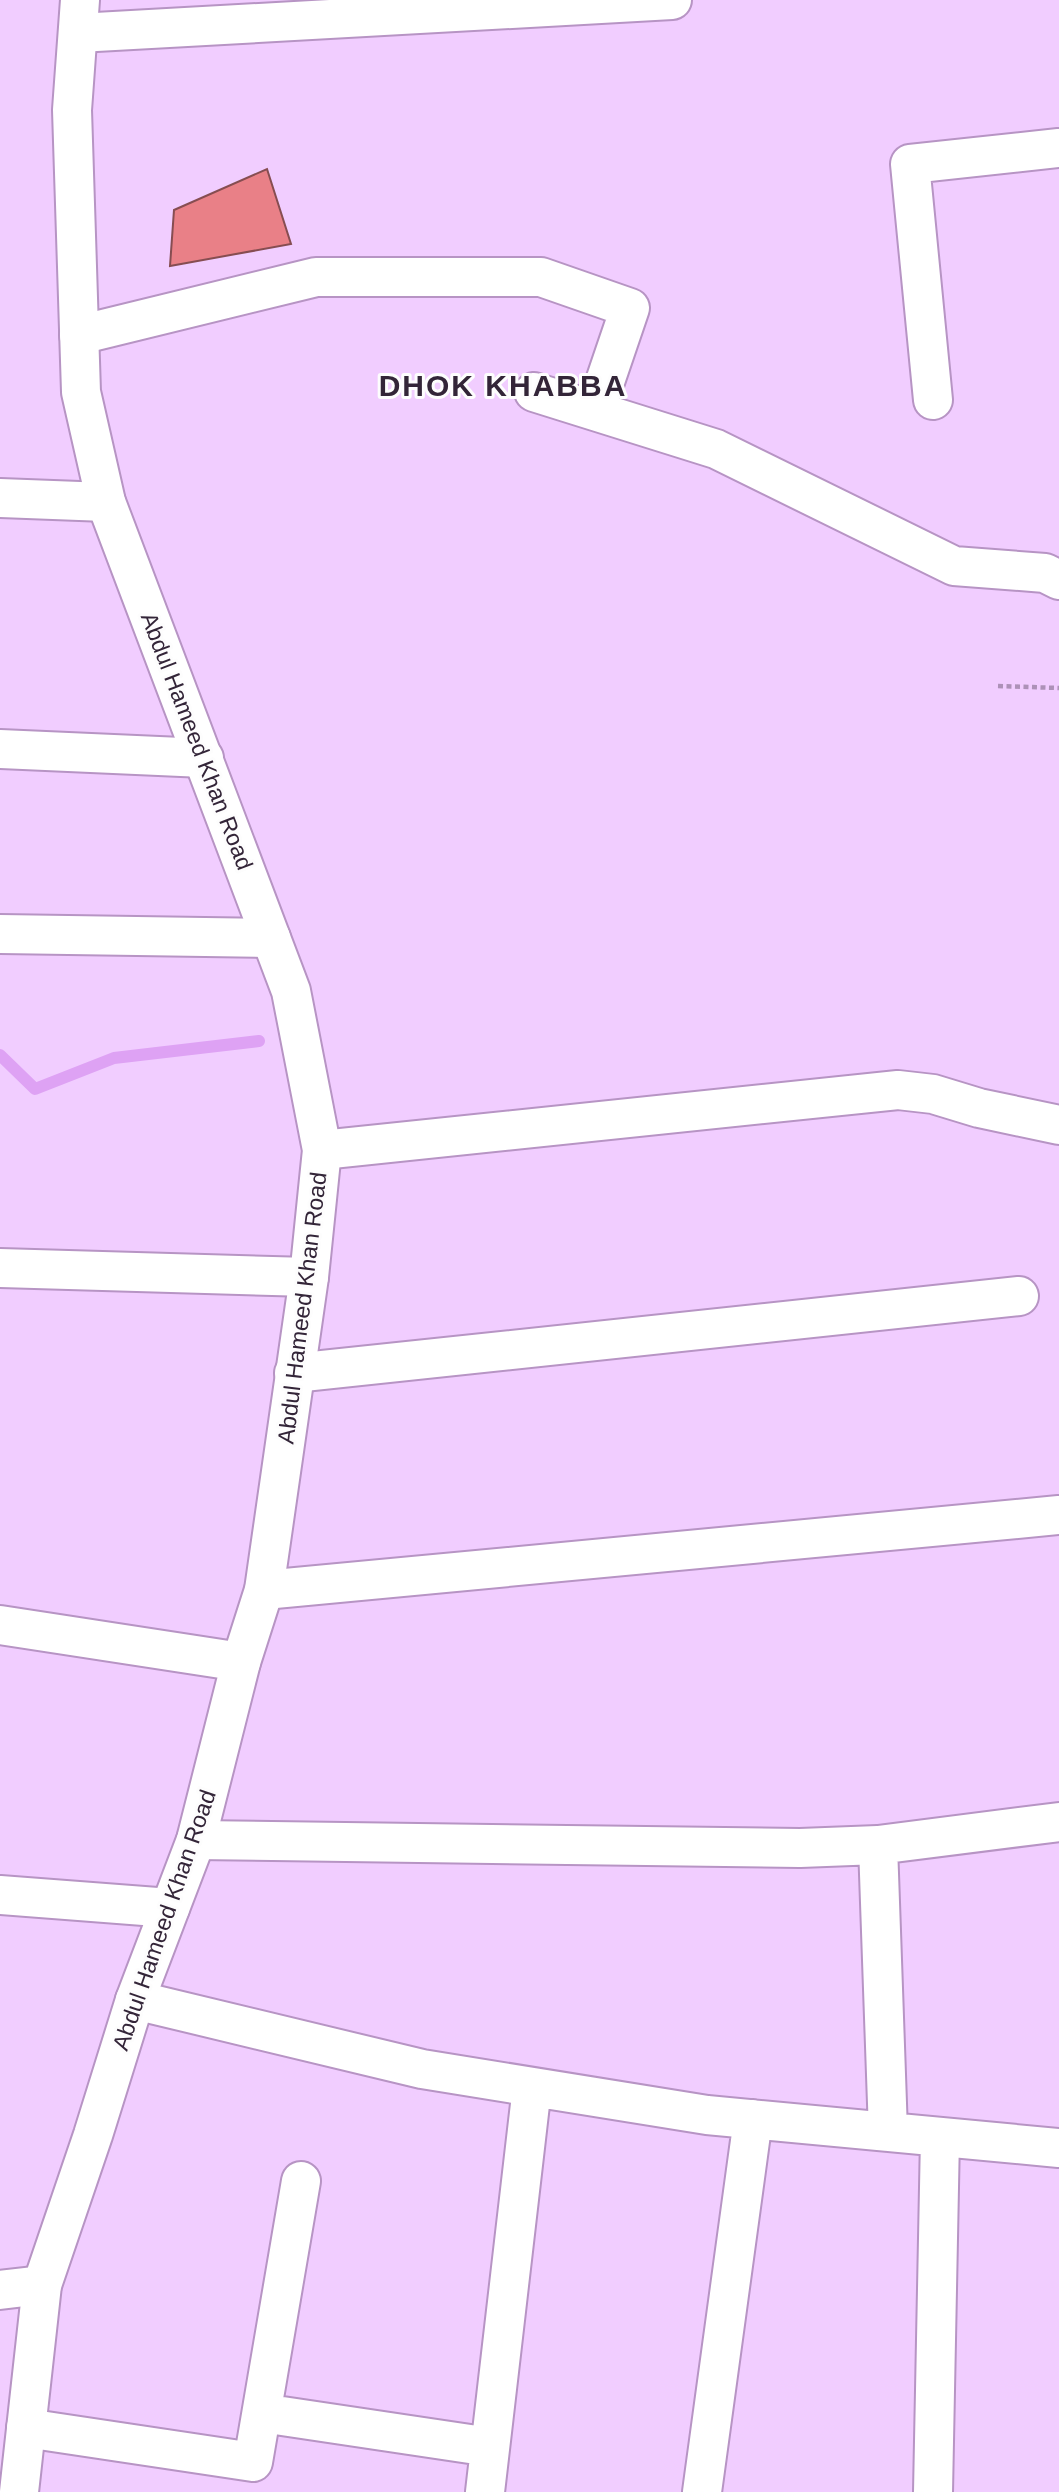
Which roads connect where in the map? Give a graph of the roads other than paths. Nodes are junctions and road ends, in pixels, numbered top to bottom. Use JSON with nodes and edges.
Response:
{"nodes":[{"id":1,"x":672,"y":0,"type":"edge"},
{"id":2,"x":79,"y":17,"type":"edge"},
{"id":3,"x":1059,"y":148,"type":"edge"},
{"id":4,"x":79,"y":335,"type":"junction"},
{"id":5,"x":534,"y":392,"type":"dead end"},
{"id":6,"x":933,"y":400,"type":"dead end"},
{"id":7,"x":595,"y":411,"type":"junction"},
{"id":8,"x":0,"y":498,"type":"edge"},
{"id":9,"x":106,"y":502,"type":"junction"},
{"id":10,"x":1059,"y":580,"type":"edge"},
{"id":11,"x":0,"y":749,"type":"edge"},
{"id":12,"x":204,"y":758,"type":"junction"},
{"id":13,"x":0,"y":934,"type":"edge"},
{"id":14,"x":271,"y":938,"type":"junction"},
{"id":15,"x":1059,"y":1125,"type":"edge"},
{"id":16,"x":322,"y":1150,"type":"junction"},
{"id":17,"x":0,"y":1268,"type":"edge"},
{"id":18,"x":309,"y":1277,"type":"junction"},
{"id":19,"x":1019,"y":1296,"type":"dead end"},
{"id":20,"x":294,"y":1373,"type":"junction"},
{"id":21,"x":1059,"y":1515,"type":"edge"},
{"id":22,"x":264,"y":1590,"type":"junction"},
{"id":23,"x":0,"y":1625,"type":"edge"},
{"id":24,"x":241,"y":1662,"type":"junction"},
{"id":25,"x":1059,"y":1822,"type":"edge"},
{"id":26,"x":196,"y":1840,"type":"junction"},
{"id":27,"x":878,"y":1845,"type":"junction"},
{"id":28,"x":0,"y":1895,"type":"edge"},
{"id":29,"x":170,"y":1908,"type":"junction"},
{"id":30,"x":135,"y":2000,"type":"junction"},
{"id":31,"x":533,"y":2087,"type":"junction"},
{"id":32,"x":753,"y":2119,"type":"junction"},
{"id":33,"x":888,"y":2132,"type":"junction"},
{"id":34,"x":940,"y":2137,"type":"junction"},
{"id":35,"x":1059,"y":2148,"type":"edge"},
{"id":36,"x":301,"y":2181,"type":"dead end"},
{"id":37,"x":42,"y":2285,"type":"junction"},
{"id":38,"x":0,"y":2290,"type":"edge"},
{"id":39,"x":262,"y":2413,"type":"junction"},
{"id":40,"x":26,"y":2428,"type":"junction"},
{"id":41,"x":490,"y":2447,"type":"junction"},
{"id":42,"x":19,"y":2492,"type":"edge"},
{"id":43,"x":485,"y":2492,"type":"edge"},
{"id":44,"x":702,"y":2492,"type":"edge"},
{"id":45,"x":933,"y":2492,"type":"edge"}],
"edges":[{"from":1,"to":2,"type":"street"},
{"from":2,"to":4,"type":"street","name":"Abdul Hameed Khan Road"},
{"from":3,"to":6,"type":"street"},
{"from":4,"to":7,"type":"street"},
{"from":4,"to":9,"type":"street","name":"Abdul Hameed Khan Road"},
{"from":5,"to":7,"type":"street"},
{"from":7,"to":10,"type":"street"},
{"from":8,"to":9,"type":"street"},
{"from":9,"to":12,"type":"street","name":"Abdul Hameed Khan Road"},
{"from":11,"to":12,"type":"street"},
{"from":12,"to":14,"type":"street","name":"Abdul Hameed Khan Road"},
{"from":13,"to":14,"type":"street"},
{"from":14,"to":16,"type":"street","name":"Abdul Hameed Khan Road"},
{"from":15,"to":16,"type":"street"},
{"from":16,"to":18,"type":"street","name":"Abdul Hameed Khan Road"},
{"from":17,"to":18,"type":"street"},
{"from":18,"to":20,"type":"street","name":"Abdul Hameed Khan Road"},
{"from":19,"to":20,"type":"street"},
{"from":20,"to":22,"type":"street","name":"Abdul Hameed Khan Road"},
{"from":21,"to":22,"type":"street"},
{"from":22,"to":24,"type":"street","name":"Abdul Hameed Khan Road"},
{"from":23,"to":24,"type":"street"},
{"from":24,"to":26,"type":"street","name":"Abdul Hameed Khan Road"},
{"from":25,"to":27,"type":"street"},
{"from":26,"to":27,"type":"street"},
{"from":26,"to":29,"type":"street","name":"Abdul Hameed Khan Road"},
{"from":27,"to":33,"type":"street"},
{"from":28,"to":29,"type":"street"},
{"from":29,"to":30,"type":"street","name":"Abdul Hameed Khan Road"},
{"from":30,"to":31,"type":"street"},
{"from":30,"to":37,"type":"street","name":"Abdul Hameed Khan Road"},
{"from":31,"to":32,"type":"street"},
{"from":31,"to":41,"type":"street"},
{"from":32,"to":33,"type":"street"},
{"from":32,"to":44,"type":"street"},
{"from":33,"to":34,"type":"street"},
{"from":34,"to":35,"type":"street"},
{"from":34,"to":45,"type":"street"},
{"from":36,"to":39,"type":"street"},
{"from":37,"to":38,"type":"street"},
{"from":37,"to":40,"type":"street","name":"Abdul Hameed Khan Road"},
{"from":39,"to":40,"type":"street"},
{"from":39,"to":41,"type":"street"},
{"from":40,"to":42,"type":"street","name":"Abdul Hameed Khan Road"},
{"from":41,"to":43,"type":"street"}]}
